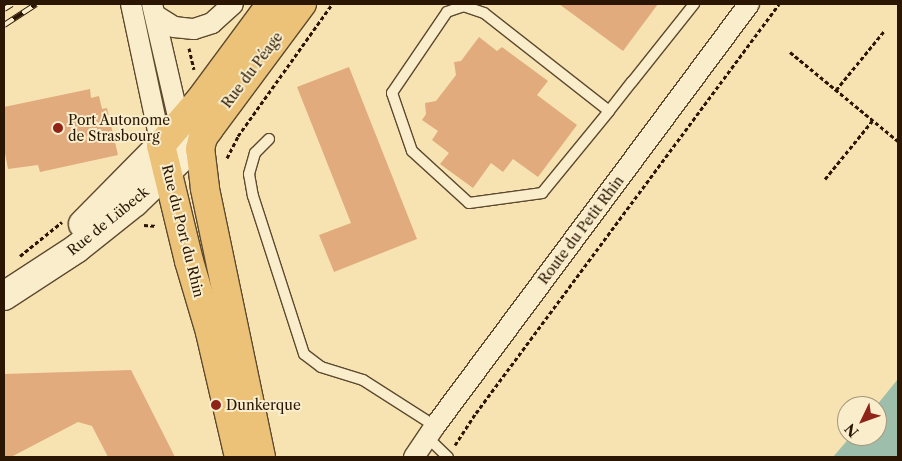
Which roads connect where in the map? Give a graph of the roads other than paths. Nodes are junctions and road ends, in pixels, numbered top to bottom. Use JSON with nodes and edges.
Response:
{"nodes":[{"id":1,"x":131,"y":4,"type":"edge"},
{"id":2,"x":233,"y":4,"type":"edge"},
{"id":3,"x":271,"y":4,"type":"edge"},
{"id":4,"x":302,"y":4,"type":"edge"},
{"id":5,"x":694,"y":4,"type":"edge"},
{"id":6,"x":749,"y":4,"type":"edge"},
{"id":7,"x":153,"y":10,"type":"edge"},
{"id":8,"x":609,"y":110,"type":"junction"},
{"id":9,"x":191,"y":131,"type":"junction"},
{"id":10,"x":269,"y":139,"type":"dead end"},
{"id":11,"x":170,"y":158,"type":"junction"},
{"id":12,"x":4,"y":296,"type":"edge"},
{"id":13,"x":241,"y":368,"type":"junction"},
{"id":14,"x":431,"y":431,"type":"junction"},
{"id":15,"x":448,"y":456,"type":"edge"},
{"id":16,"x":239,"y":457,"type":"edge"},
{"id":17,"x":261,"y":457,"type":"edge"},
{"id":18,"x":414,"y":457,"type":"edge"}],
"edges":[{"from":1,"to":11,"type":"street","name":"Rue du Port du Rhin"},
{"from":2,"to":7,"type":"street"},
{"from":3,"to":9,"type":"main road","name":"Rue du Péage"},
{"from":4,"to":9,"type":"main road","name":"Rue du Péage"},
{"from":5,"to":8,"type":"lane"},
{"from":6,"to":14,"type":"street","name":"Route du Petit Rhin"},
{"from":7,"to":9,"type":"street","name":"Rue du Port du Rhin"},
{"from":8,"to":8,"type":"lane"},
{"from":9,"to":11,"type":"main road","name":"Rue de Lübeck"},
{"from":9,"to":13,"type":"main road","name":"Rue du Port du Rhin"},
{"from":10,"to":14,"type":"lane"},
{"from":11,"to":12,"type":"main road","name":"Rue de Lübeck"},
{"from":11,"to":13,"type":"main road","name":"Rue du Port du Rhin"},
{"from":11,"to":16,"type":"main road","name":"Rue du Port du Rhin"},
{"from":13,"to":17,"type":"main road","name":"Rue du Port du Rhin"},
{"from":14,"to":15,"type":"lane"},
{"from":14,"to":18,"type":"street","name":"Route du Petit Rhin"}]}
